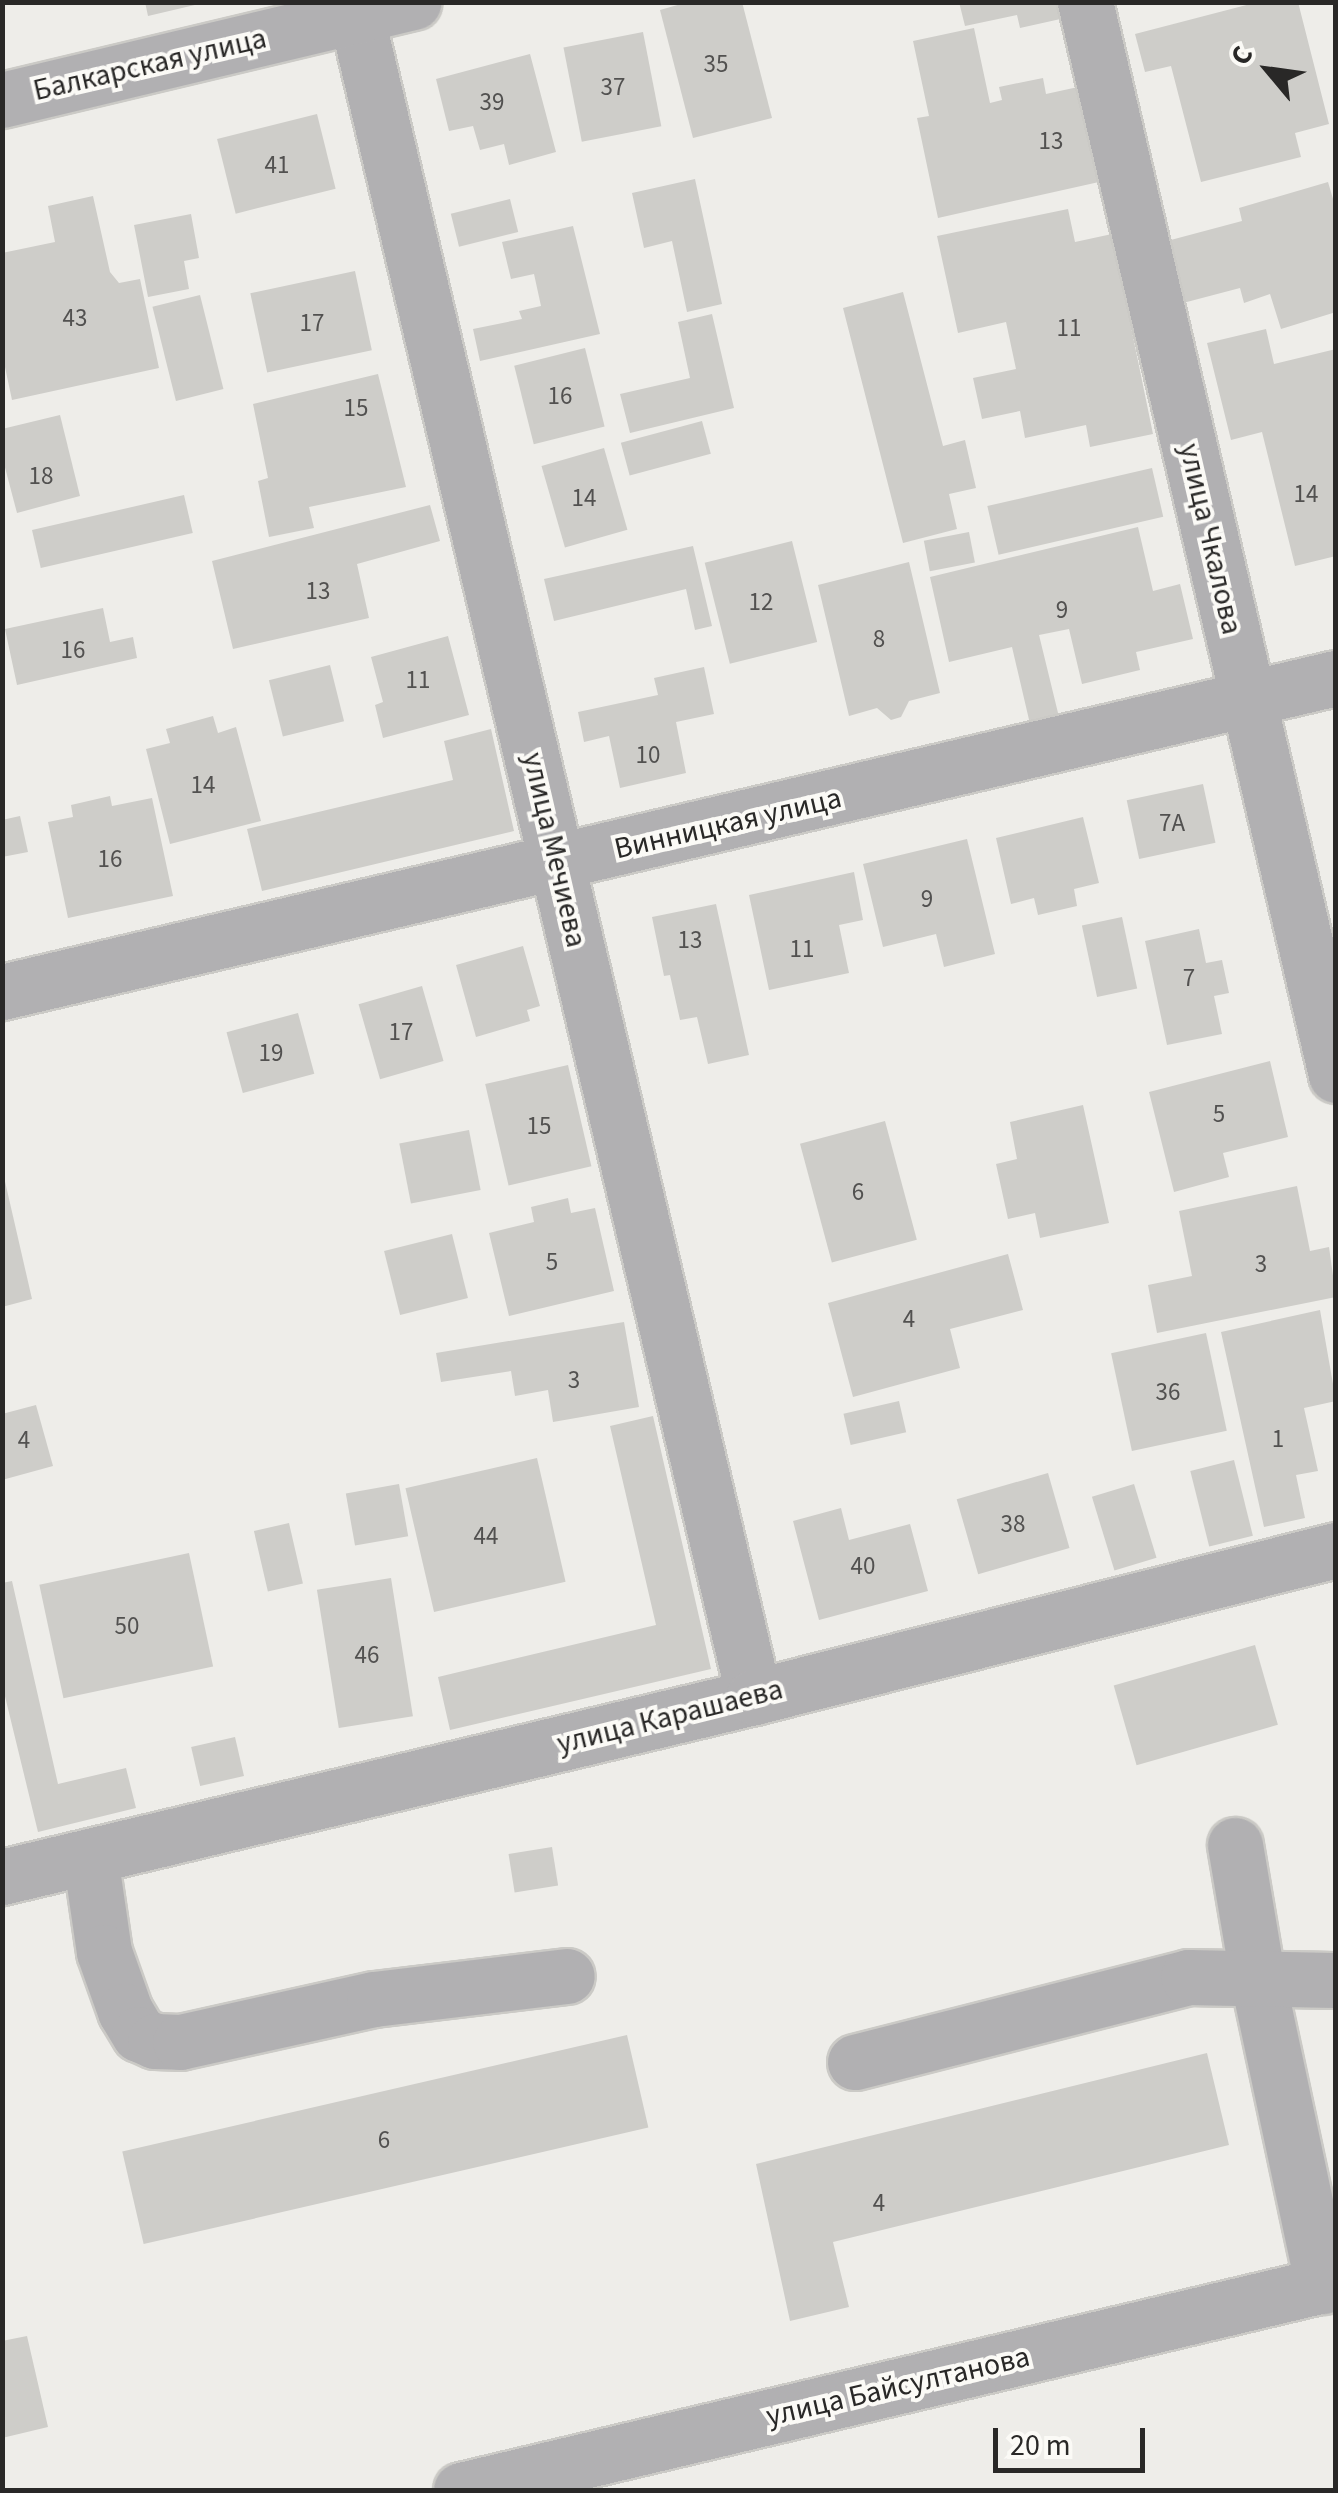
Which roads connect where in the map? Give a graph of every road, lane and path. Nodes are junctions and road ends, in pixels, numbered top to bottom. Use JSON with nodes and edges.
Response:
{"nodes":[{"id":1,"x":414,"y":2,"type":"edge"},
{"id":2,"x":1084,"y":2,"type":"edge"},
{"id":3,"x":355,"y":10,"type":"edge"},
{"id":4,"x":2,"y":100,"type":"edge"},
{"id":5,"x":1336,"y":678,"type":"edge"},
{"id":6,"x":1248,"y":701,"type":"junction"},
{"id":7,"x":557,"y":864,"type":"junction"},
{"id":8,"x":2,"y":992,"type":"edge"},
{"id":9,"x":1336,"y":1076,"type":"edge"},
{"id":10,"x":1336,"y":1550,"type":"edge"},
{"id":11,"x":754,"y":1697,"type":"junction"},
{"id":12,"x":1235,"y":1846,"type":"dead end"},
{"id":13,"x":90,"y":1856,"type":"junction"},
{"id":14,"x":2,"y":1877,"type":"edge"},
{"id":15,"x":567,"y":1976,"type":"dead end"},
{"id":16,"x":1336,"y":1980,"type":"edge"},
{"id":17,"x":1258,"y":1981,"type":"junction"},
{"id":18,"x":855,"y":2062,"type":"dead end"},
{"id":19,"x":1329,"y":2284,"type":"edge"},
{"id":20,"x":565,"y":2478,"type":"edge"},
{"id":21,"x":461,"y":2490,"type":"edge"}],
"edges":[{"from":1,"to":3,"type":"street","name":"Балкарская улица"},
{"from":2,"to":6,"type":"street","name":"улица Чкалова"},
{"from":3,"to":4,"type":"street","name":"Балкарская улица"},
{"from":3,"to":7,"type":"street","name":"улица Мечиева"},
{"from":5,"to":6,"type":"street","name":"Винницкая улица"},
{"from":6,"to":7,"type":"street","name":"Винницкая улица"},
{"from":6,"to":9,"type":"street","name":"улица Чкалова"},
{"from":7,"to":8,"type":"street","name":"Винницкая улица"},
{"from":7,"to":11,"type":"street","name":"улица Мечиева"},
{"from":10,"to":11,"type":"street","name":"улица Карашаева"},
{"from":11,"to":13,"type":"street","name":"улица Карашаева"},
{"from":12,"to":17,"type":"street"},
{"from":13,"to":14,"type":"street","name":"улица Карашаева"},
{"from":13,"to":15,"type":"street"},
{"from":16,"to":17,"type":"street"},
{"from":17,"to":18,"type":"street"},
{"from":17,"to":19,"type":"street"},
{"from":19,"to":20,"type":"street","name":"улица Байсултанова"},
{"from":20,"to":21,"type":"street","name":"улица Байсултанова"}]}
